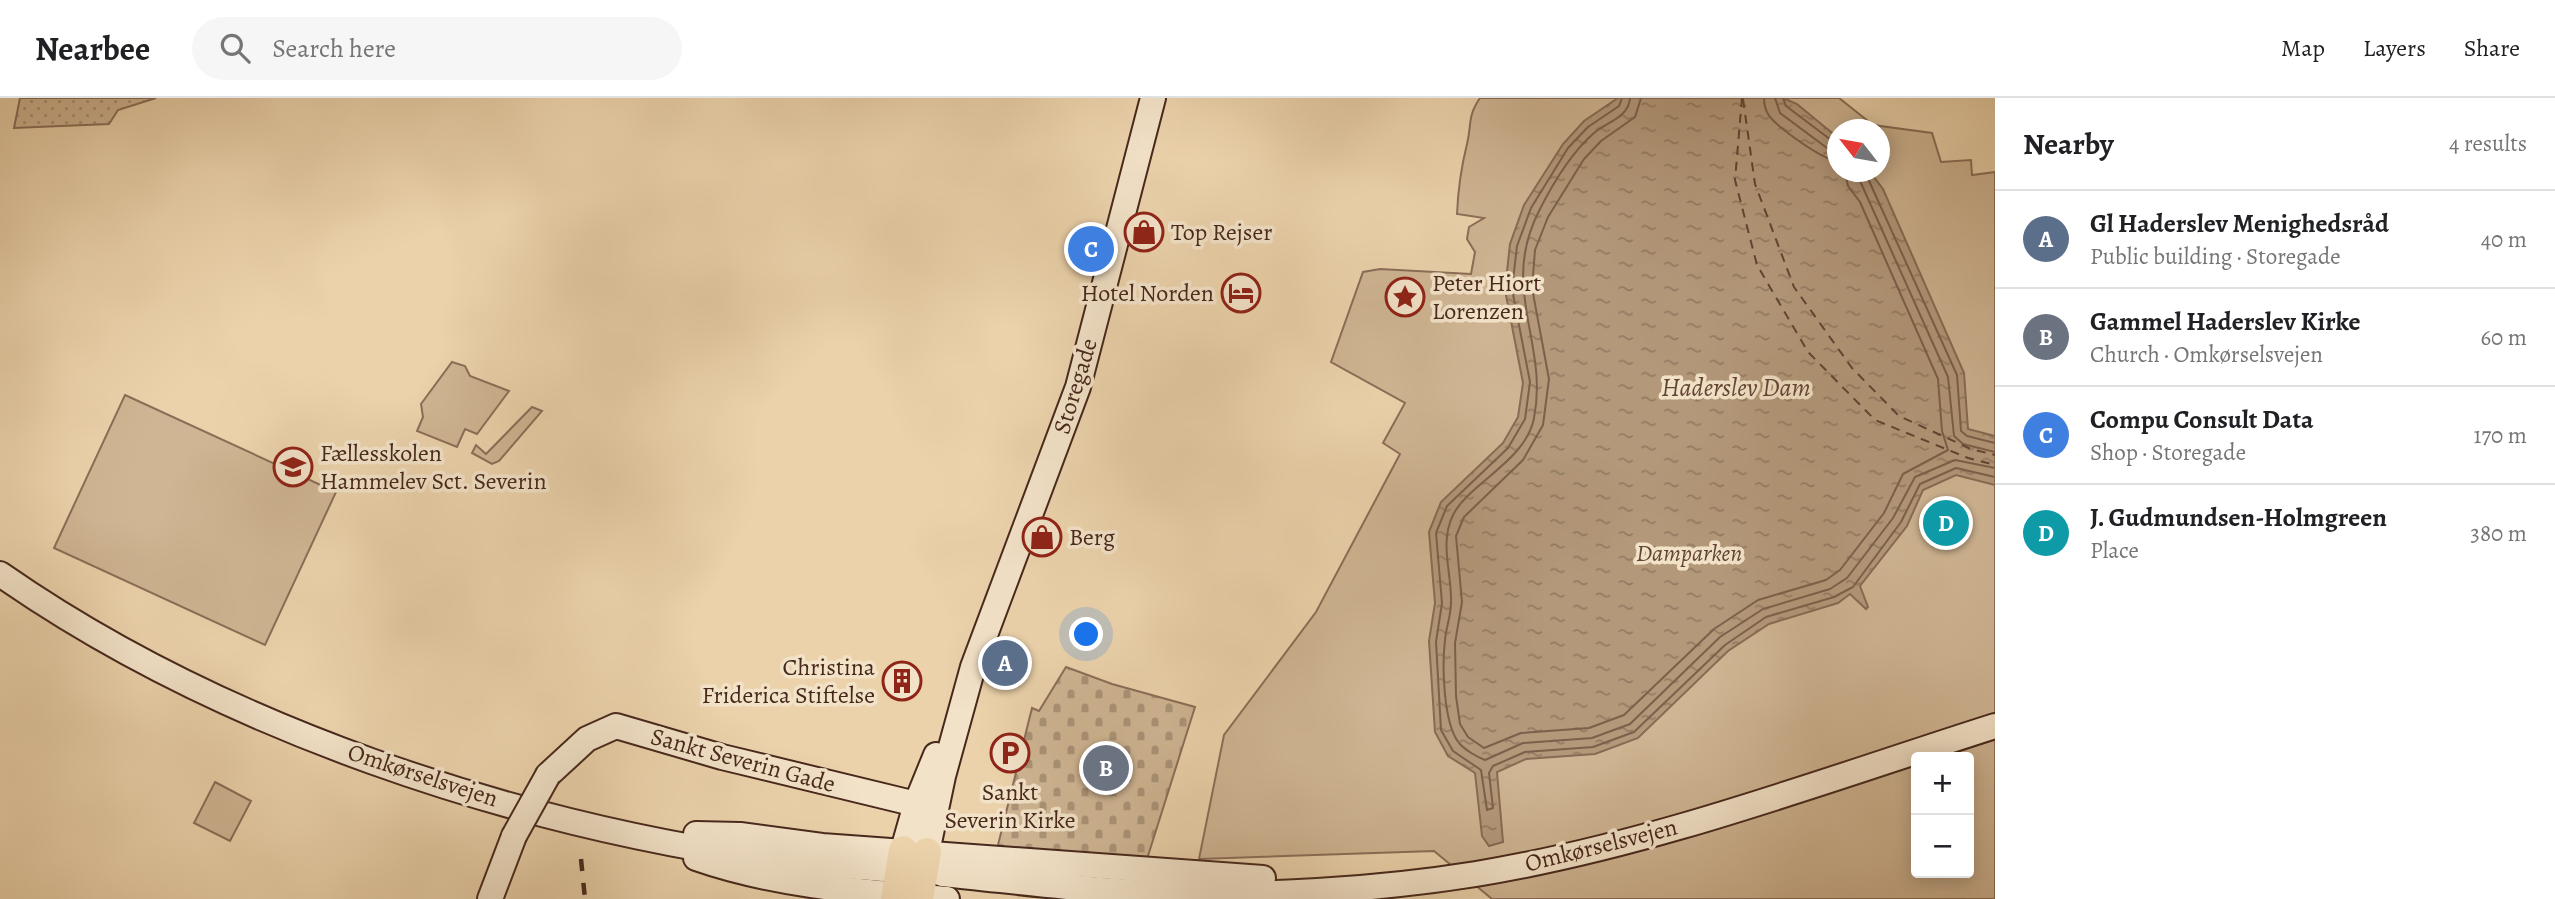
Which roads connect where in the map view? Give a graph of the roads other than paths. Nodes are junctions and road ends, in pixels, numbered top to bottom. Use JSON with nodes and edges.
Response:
{"nodes":[{"id":1,"x":1153,"y":98,"type":"edge"},
{"id":2,"x":0,"y":574,"type":"edge"},
{"id":3,"x":973,"y":667,"type":"junction"},
{"id":4,"x":1995,"y":726,"type":"edge"},
{"id":5,"x":943,"y":741,"type":"junction"},
{"id":6,"x":916,"y":804,"type":"junction"},
{"id":7,"x":625,"y":833,"type":"junction"},
{"id":8,"x":922,"y":857,"type":"junction"},
{"id":9,"x":1368,"y":886,"type":"junction"},
{"id":10,"x":909,"y":894,"type":"edge"},
{"id":11,"x":490,"y":899,"type":"edge"},
{"id":12,"x":1313,"y":899,"type":"edge"}],
"edges":[{"from":1,"to":3,"type":"main road","name":"Storegade"},
{"from":2,"to":7,"type":"main road","name":"Omkørselsvejen"},
{"from":3,"to":5,"type":"main road","name":"Storegade"},
{"from":3,"to":8,"type":"main road","name":"Storegade"},
{"from":4,"to":9,"type":"main road","name":"Omkørselsvejen"},
{"from":5,"to":6,"type":"main road","name":"Storegade"},
{"from":5,"to":8,"type":"main road"},
{"from":6,"to":8,"type":"main road","name":"Storegade"},
{"from":6,"to":11,"type":"main road","name":"Sankt Severin Gade","bridge":true},
{"from":7,"to":8,"type":"main road"},
{"from":7,"to":10,"type":"main road"},
{"from":8,"to":9,"type":"main road"},
{"from":8,"to":10,"type":"main road"},
{"from":9,"to":12,"type":"main road"}]}
